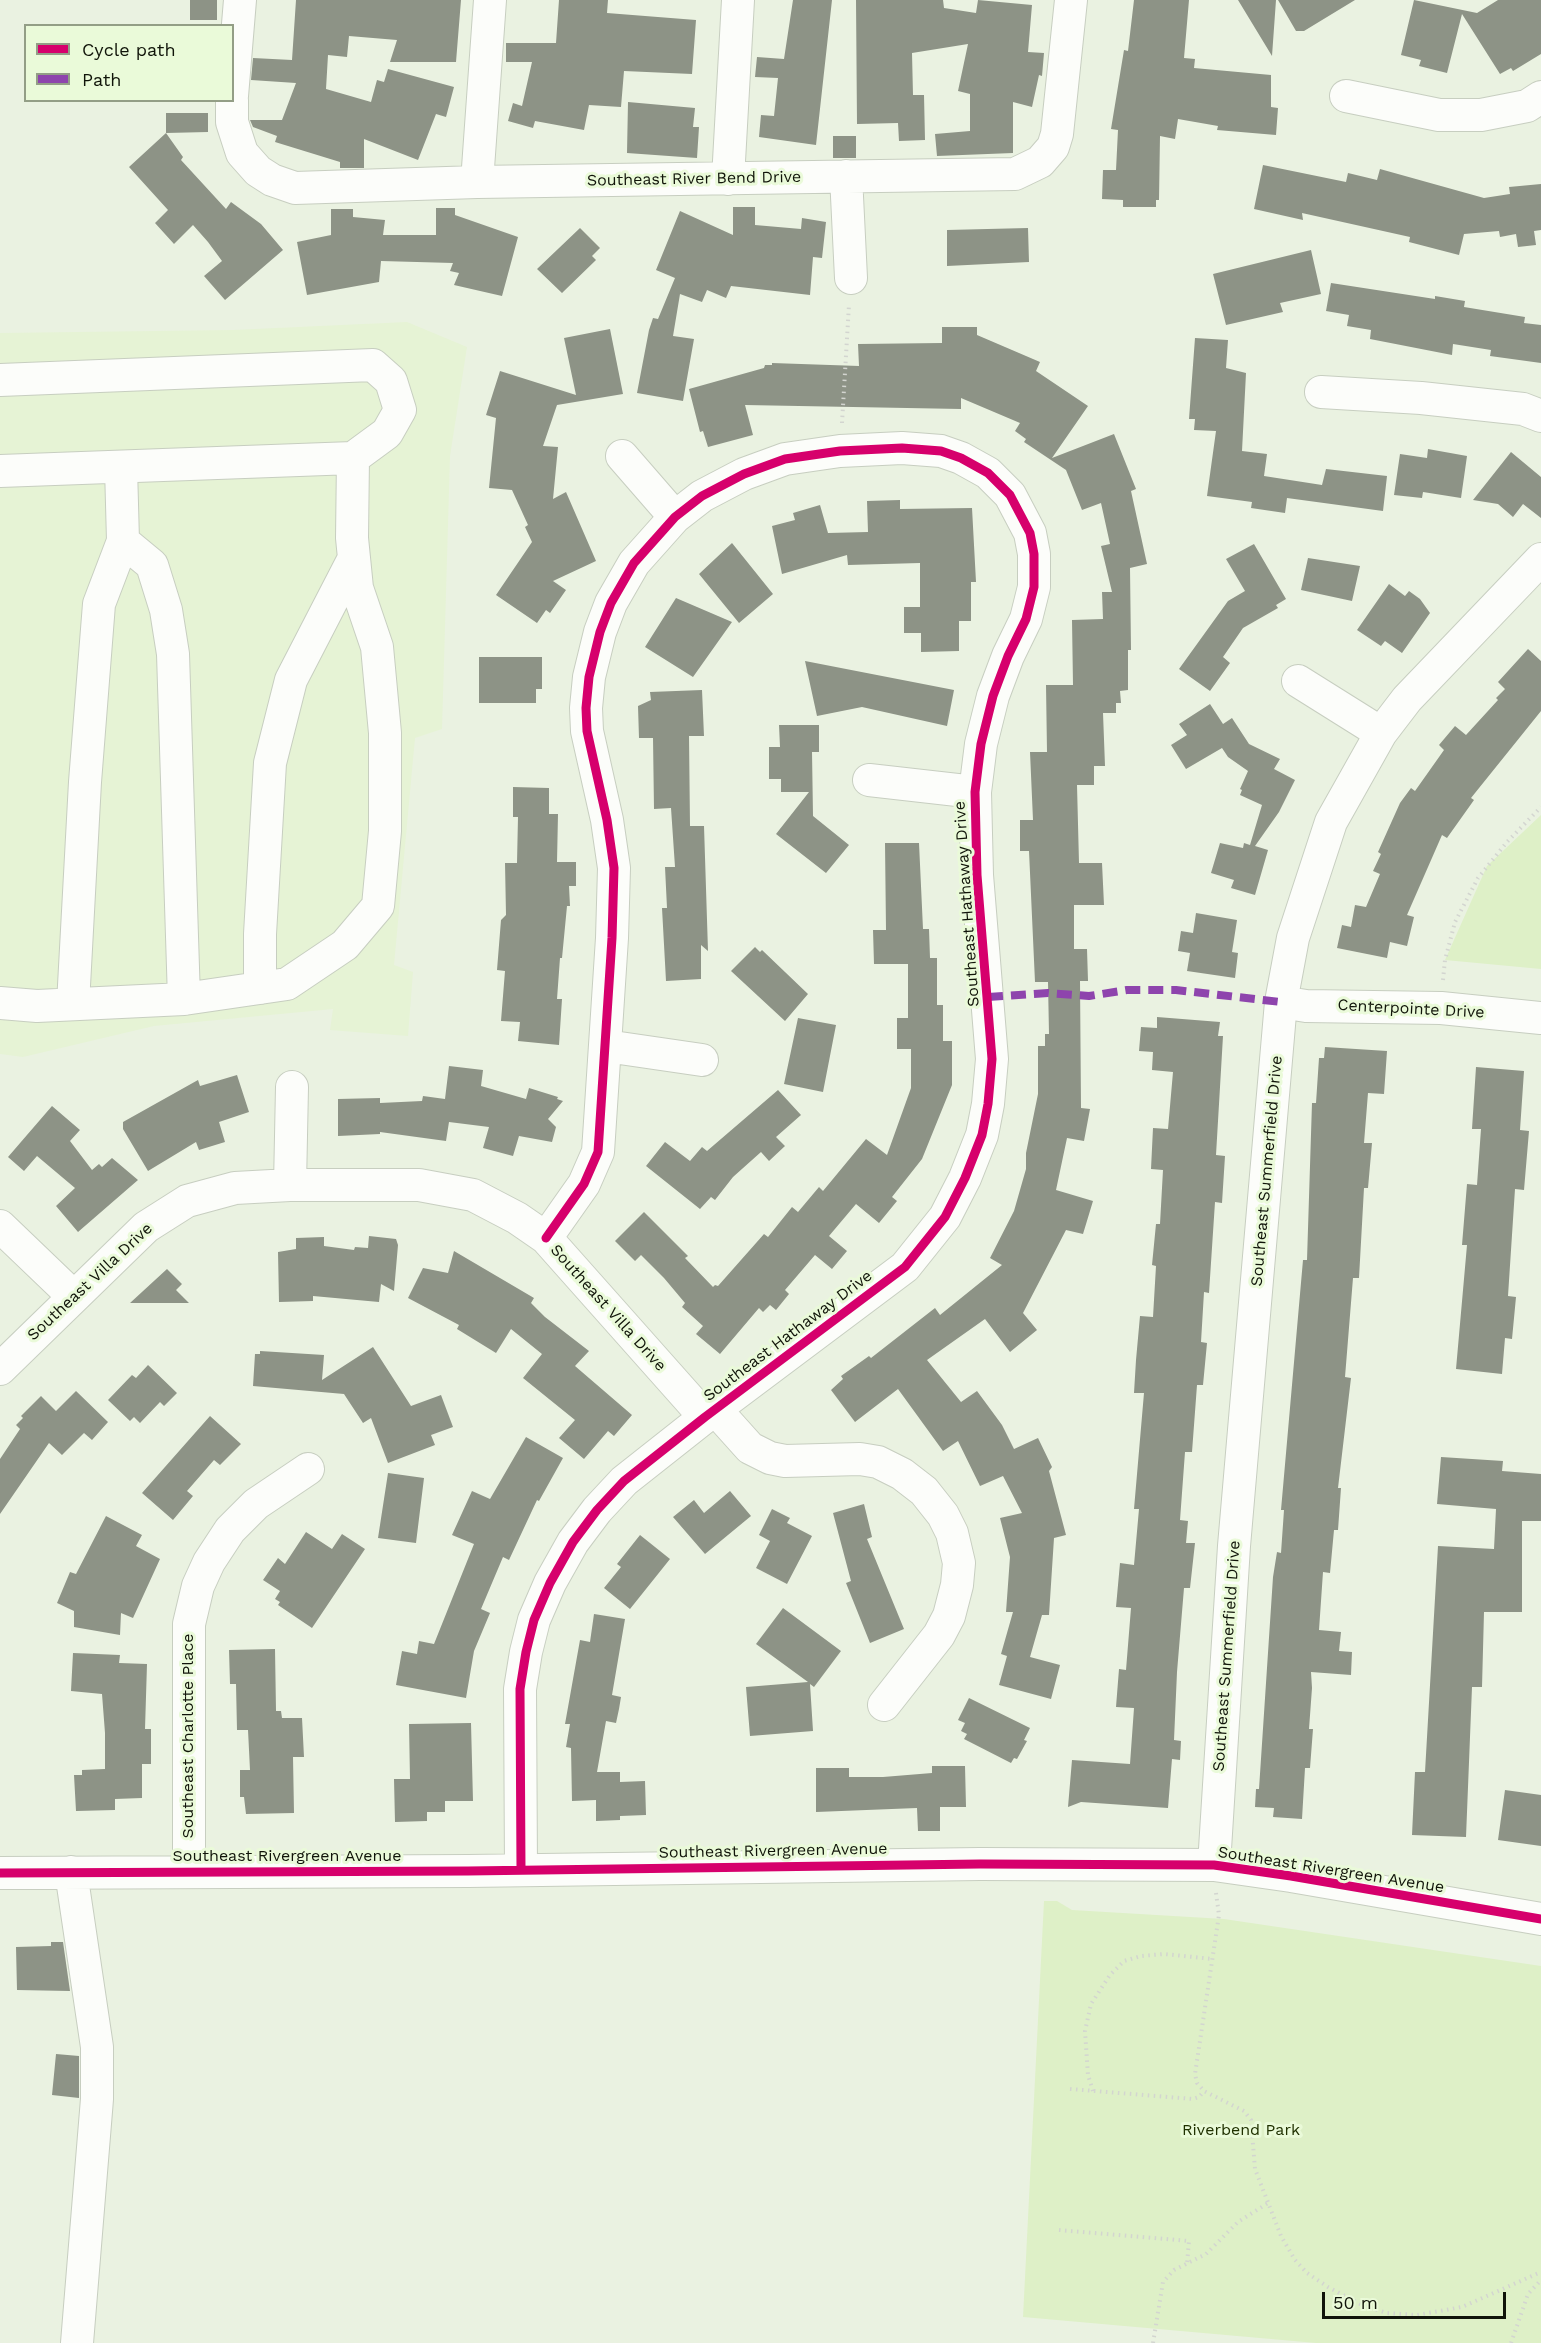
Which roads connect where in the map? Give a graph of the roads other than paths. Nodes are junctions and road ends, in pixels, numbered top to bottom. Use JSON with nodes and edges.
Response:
{"nodes":[{"id":1,"x":240,"y":0,"type":"edge"},
{"id":2,"x":490,"y":0,"type":"edge"},
{"id":3,"x":738,"y":0,"type":"edge"},
{"id":4,"x":1071,"y":0,"type":"edge"},
{"id":5,"x":234,"y":72,"type":"edge"},
{"id":6,"x":1346,"y":96,"type":"dead end"},
{"id":7,"x":1541,"y":97,"type":"edge"},
{"id":8,"x":232,"y":102,"type":"edge"},
{"id":9,"x":846,"y":176,"type":"junction"},
{"id":10,"x":728,"y":178,"type":"junction"},
{"id":11,"x":477,"y":182,"type":"junction"},
{"id":12,"x":850,"y":278,"type":"road end"},
{"id":13,"x":0,"y":380,"type":"edge"},
{"id":14,"x":1321,"y":392,"type":"dead end"},
{"id":15,"x":1541,"y":416,"type":"edge"},
{"id":16,"x":622,"y":456,"type":"dead end"},
{"id":17,"x":353,"y":458,"type":"junction"},
{"id":18,"x":121,"y":467,"type":"junction"},
{"id":19,"x":0,"y":471,"type":"edge"},
{"id":20,"x":675,"y":517,"type":"junction"},
{"id":21,"x":123,"y":541,"type":"junction"},
{"id":22,"x":354,"y":558,"type":"junction"},
{"id":23,"x":1541,"y":559,"type":"edge"},
{"id":24,"x":1298,"y":681,"type":"dead end"},
{"id":25,"x":1381,"y":734,"type":"junction"},
{"id":26,"x":869,"y":780,"type":"dead end"},
{"id":27,"x":975,"y":792,"type":"junction"},
{"id":28,"x":260,"y":988,"type":"junction"},
{"id":29,"x":184,"y":999,"type":"junction"},
{"id":30,"x":1281,"y":1002,"type":"junction"},
{"id":31,"x":0,"y":1003,"type":"edge"},
{"id":32,"x":73,"y":1004,"type":"junction"},
{"id":33,"x":1541,"y":1018,"type":"edge"},
{"id":34,"x":606,"y":1046,"type":"junction"},
{"id":35,"x":702,"y":1060,"type":"dead end"},
{"id":36,"x":292,"y":1088,"type":"dead end"},
{"id":37,"x":290,"y":1185,"type":"junction"},
{"id":38,"x":0,"y":1226,"type":"edge"},
{"id":39,"x":546,"y":1238,"type":"junction"},
{"id":40,"x":73,"y":1296,"type":"junction"},
{"id":41,"x":0,"y":1369,"type":"edge"},
{"id":42,"x":710,"y":1413,"type":"junction"},
{"id":43,"x":308,"y":1469,"type":"dead end"},
{"id":44,"x":884,"y":1705,"type":"dead end"},
{"id":45,"x":1214,"y":1865,"type":"junction"},
{"id":46,"x":521,"y":1870,"type":"junction"},
{"id":47,"x":71,"y":1872,"type":"junction"},
{"id":48,"x":189,"y":1872,"type":"junction"},
{"id":49,"x":0,"y":1873,"type":"edge"},
{"id":50,"x":1541,"y":1919,"type":"edge"},
{"id":51,"x":77,"y":2343,"type":"edge"}],
"edges":[{"from":1,"to":5,"type":"street"},
{"from":2,"to":11,"type":"street"},
{"from":3,"to":10,"type":"street"},
{"from":4,"to":9,"type":"street","name":"Southeast River Bend Drive"},
{"from":6,"to":7,"type":"street"},
{"from":8,"to":11,"type":"street","name":"Southeast River Bend Drive"},
{"from":9,"to":10,"type":"street","name":"Southeast River Bend Drive"},
{"from":9,"to":12,"type":"street"},
{"from":10,"to":11,"type":"street","name":"Southeast River Bend Drive"},
{"from":13,"to":17,"type":"street"},
{"from":14,"to":15,"type":"street"},
{"from":16,"to":20,"type":"street"},
{"from":17,"to":18,"type":"street"},
{"from":17,"to":22,"type":"street"},
{"from":18,"to":19,"type":"street"},
{"from":18,"to":21,"type":"street"},
{"from":20,"to":27,"type":"street","name":"Southeast Hathaway Drive"},
{"from":20,"to":34,"type":"street","name":"Southeast Hathaway Drive"},
{"from":21,"to":29,"type":"street"},
{"from":21,"to":32,"type":"street"},
{"from":22,"to":28,"type":"street"},
{"from":22,"to":28,"type":"street"},
{"from":23,"to":25,"type":"street","name":"Southeast Summerfield Drive"},
{"from":24,"to":25,"type":"street"},
{"from":25,"to":30,"type":"street","name":"Southeast Summerfield Drive"},
{"from":26,"to":27,"type":"street","name":"Southeast Hathaway Drive"},
{"from":27,"to":42,"type":"street","name":"Southeast Hathaway Drive"},
{"from":28,"to":29,"type":"street"},
{"from":29,"to":32,"type":"street"},
{"from":30,"to":33,"type":"street","name":"Centerpointe Drive"},
{"from":30,"to":45,"type":"street","name":"Southeast Summerfield Drive"},
{"from":31,"to":32,"type":"street"},
{"from":34,"to":35,"type":"street"},
{"from":34,"to":39,"type":"street","name":"Southeast Hathaway Drive"},
{"from":36,"to":37,"type":"street"},
{"from":37,"to":39,"type":"street","name":"Southeast Villa Drive"},
{"from":37,"to":40,"type":"street","name":"Southeast Villa Drive"},
{"from":38,"to":40,"type":"street"},
{"from":39,"to":42,"type":"street","name":"Southeast Villa Drive"},
{"from":40,"to":41,"type":"street","name":"Southeast Villa Drive"},
{"from":42,"to":44,"type":"street","name":"Southeast Villa Drive"},
{"from":42,"to":46,"type":"street","name":"Southeast Hathaway Drive"},
{"from":43,"to":48,"type":"street","name":"Southeast Charlotte Place"},
{"from":45,"to":46,"type":"street","name":"Southeast Rivergreen Avenue"},
{"from":45,"to":50,"type":"street","name":"Southeast Rivergreen Avenue"},
{"from":46,"to":48,"type":"street","name":"Southeast Rivergreen Avenue"},
{"from":47,"to":48,"type":"street","name":"Southeast Rivergreen Avenue"},
{"from":47,"to":49,"type":"street","name":"Southeast Rivergreen Avenue"},
{"from":47,"to":51,"type":"street"}]}
